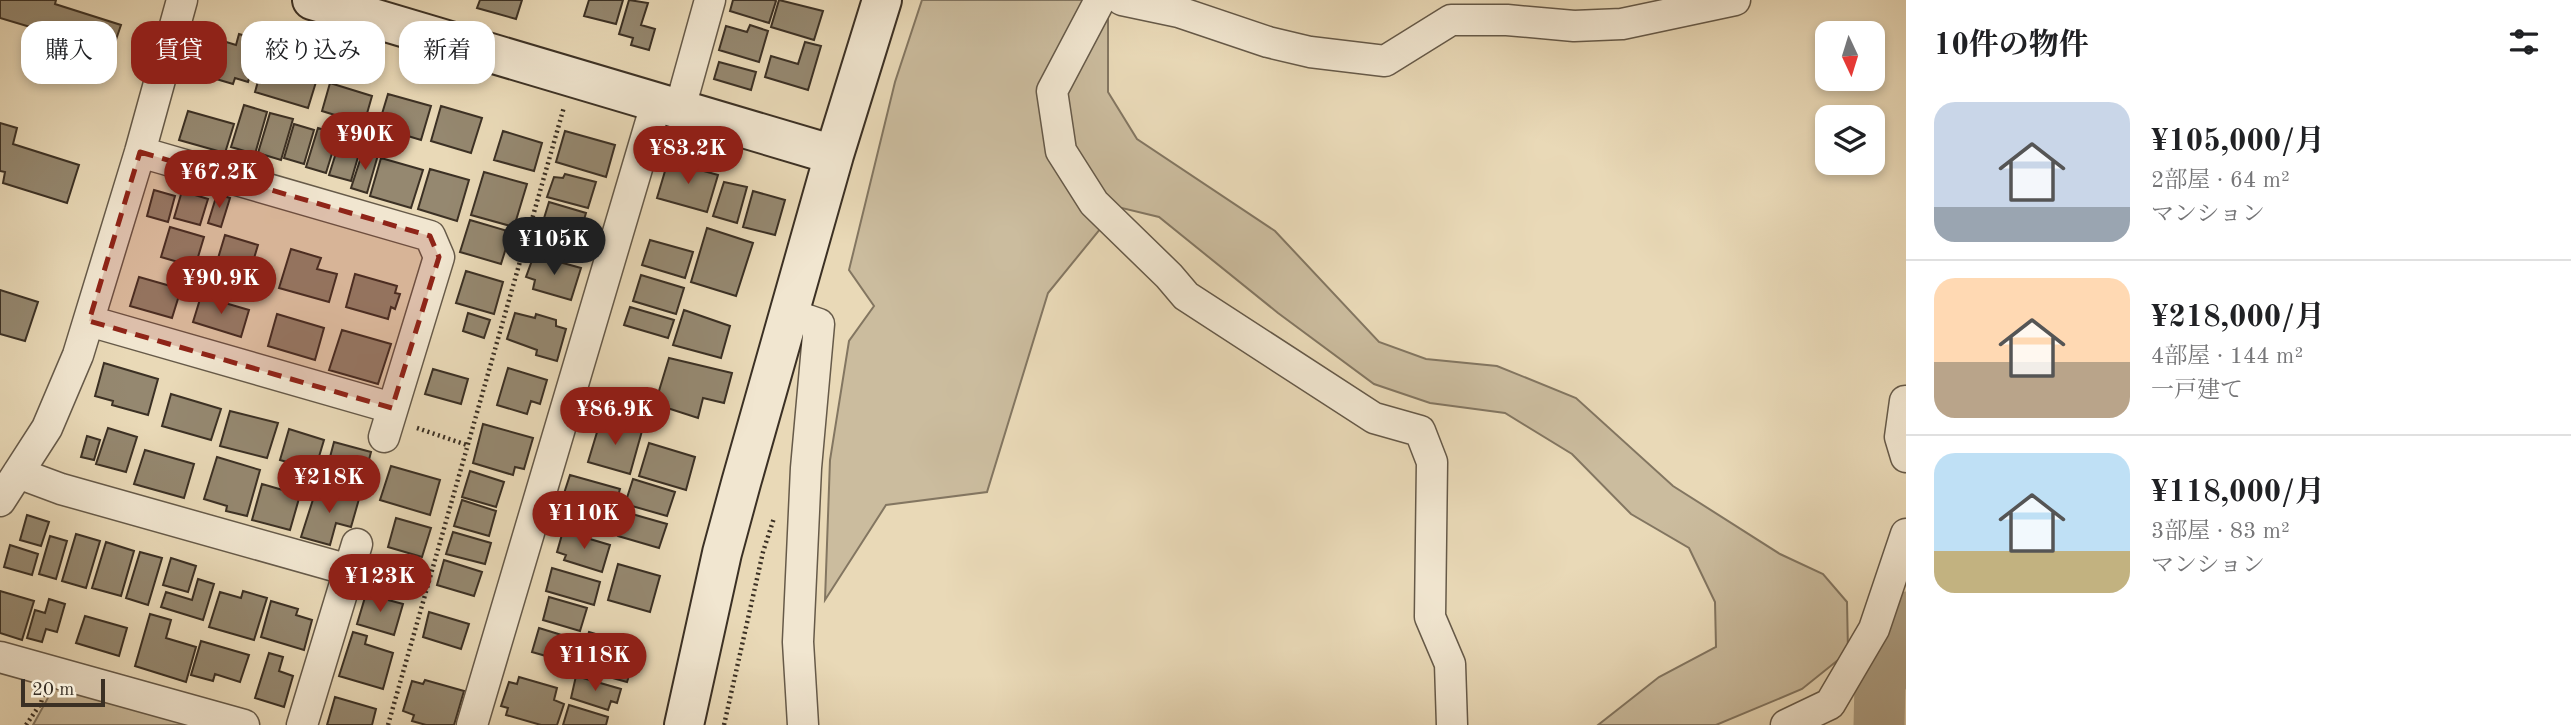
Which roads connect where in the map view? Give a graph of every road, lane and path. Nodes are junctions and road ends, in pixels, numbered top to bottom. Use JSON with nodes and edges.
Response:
{"nodes":[{"id":1,"x":182,"y":0,"type":"edge"},
{"id":2,"x":312,"y":0,"type":"edge"},
{"id":3,"x":710,"y":0,"type":"edge"},
{"id":4,"x":882,"y":0,"type":"edge"},
{"id":5,"x":1100,"y":0,"type":"edge"},
{"id":6,"x":1122,"y":0,"type":"edge"},
{"id":7,"x":1735,"y":0,"type":"edge"},
{"id":8,"x":384,"y":10,"type":"edge"},
{"id":9,"x":573,"y":76,"type":"junction"},
{"id":10,"x":668,"y":105,"type":"junction"},
{"id":11,"x":141,"y":152,"type":"junction"},
{"id":12,"x":834,"y":155,"type":"junction"},
{"id":13,"x":790,"y":314,"type":"junction"},
{"id":14,"x":89,"y":321,"type":"junction"},
{"id":15,"x":1905,"y":401,"type":"edge"},
{"id":16,"x":388,"y":421,"type":"junction"},
{"id":17,"x":467,"y":445,"type":"junction"},
{"id":18,"x":1906,"y":457,"type":"edge"},
{"id":19,"x":18,"y":473,"type":"junction"},
{"id":20,"x":0,"y":501,"type":"edge"},
{"id":21,"x":777,"y":508,"type":"dead end"},
{"id":22,"x":1906,"y":534,"type":"edge"},
{"id":23,"x":0,"y":657,"type":"edge"},
{"id":24,"x":244,"y":725,"type":"edge"},
{"id":25,"x":302,"y":725,"type":"edge"},
{"id":26,"x":388,"y":725,"type":"edge"},
{"id":27,"x":472,"y":725,"type":"edge"},
{"id":28,"x":684,"y":725,"type":"edge"},
{"id":29,"x":724,"y":725,"type":"edge"},
{"id":30,"x":803,"y":725,"type":"edge"},
{"id":31,"x":1452,"y":725,"type":"edge"},
{"id":32,"x":1786,"y":725,"type":"edge"}],
"edges":[{"from":1,"to":11,"type":"street"},
{"from":2,"to":8,"type":"street"},
{"from":3,"to":10,"type":"street"},
{"from":4,"to":12,"type":"street"},
{"from":5,"to":31,"type":"street"},
{"from":6,"to":7,"type":"street"},
{"from":8,"to":9,"type":"street"},
{"from":9,"to":10,"type":"street"},
{"from":9,"to":17,"type":"path"},
{"from":10,"to":12,"type":"street"},
{"from":10,"to":27,"type":"street"},
{"from":11,"to":14,"type":"street"},
{"from":11,"to":16,"type":"street"},
{"from":12,"to":13,"type":"street"},
{"from":13,"to":28,"type":"street"},
{"from":13,"to":30,"type":"street"},
{"from":14,"to":16,"type":"street"},
{"from":14,"to":19,"type":"street"},
{"from":15,"to":18,"type":"street"},
{"from":16,"to":17,"type":"path"},
{"from":17,"to":26,"type":"path"},
{"from":19,"to":20,"type":"street"},
{"from":19,"to":25,"type":"street"},
{"from":21,"to":29,"type":"path"},
{"from":22,"to":32,"type":"street"},
{"from":23,"to":24,"type":"street"}]}
